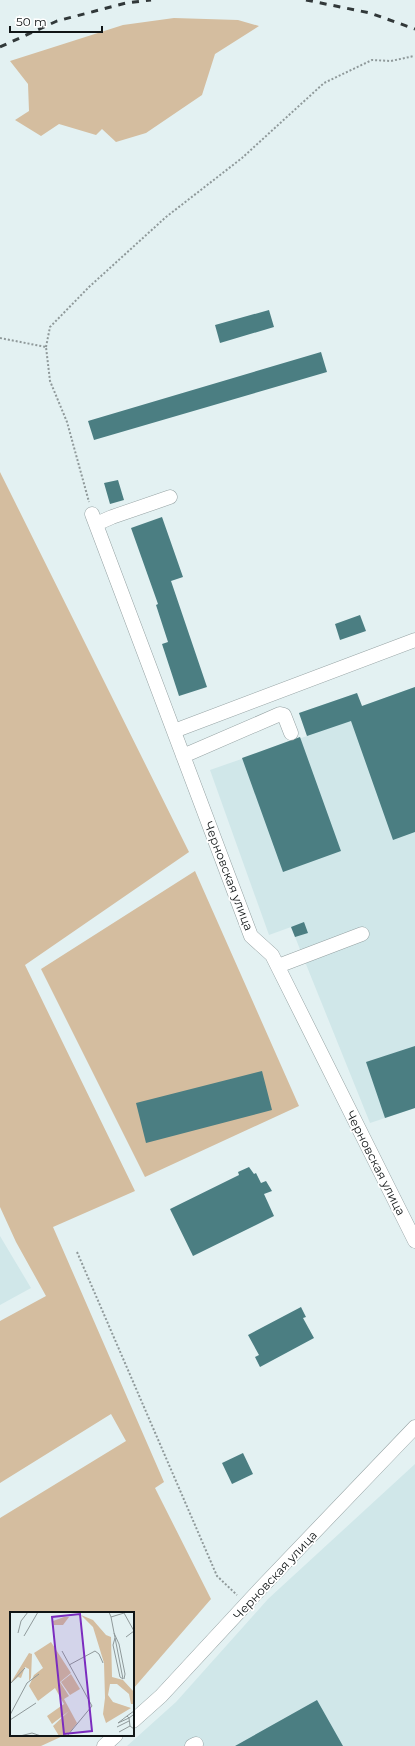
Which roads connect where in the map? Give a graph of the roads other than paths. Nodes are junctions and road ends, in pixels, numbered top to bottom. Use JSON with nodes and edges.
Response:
{"nodes":[{"id":1,"x":170,"y":497,"type":"dead end"},
{"id":2,"x":415,"y":640,"type":"edge"},
{"id":3,"x":174,"y":731,"type":"junction"},
{"id":4,"x":291,"y":733,"type":"dead end"},
{"id":5,"x":183,"y":756,"type":"junction"},
{"id":6,"x":362,"y":934,"type":"dead end"},
{"id":7,"x":278,"y":966,"type":"junction"},
{"id":8,"x":415,"y":1241,"type":"edge"},
{"id":9,"x":415,"y":1427,"type":"edge"},
{"id":10,"x":134,"y":1720,"type":"edge"},
{"id":11,"x":115,"y":1736,"type":"edge"},
{"id":12,"x":104,"y":1746,"type":"edge"}],
"edges":[{"from":1,"to":3,"type":"street","name":"Черновская улица"},
{"from":2,"to":3,"type":"street"},
{"from":3,"to":5,"type":"street","name":"Черновская улица"},
{"from":4,"to":5,"type":"street"},
{"from":5,"to":7,"type":"street","name":"Черновская улица"},
{"from":6,"to":7,"type":"street"},
{"from":7,"to":8,"type":"street","name":"Черновская улица"},
{"from":9,"to":10,"type":"street","name":"Черновская улица"},
{"from":11,"to":12,"type":"street"}]}
